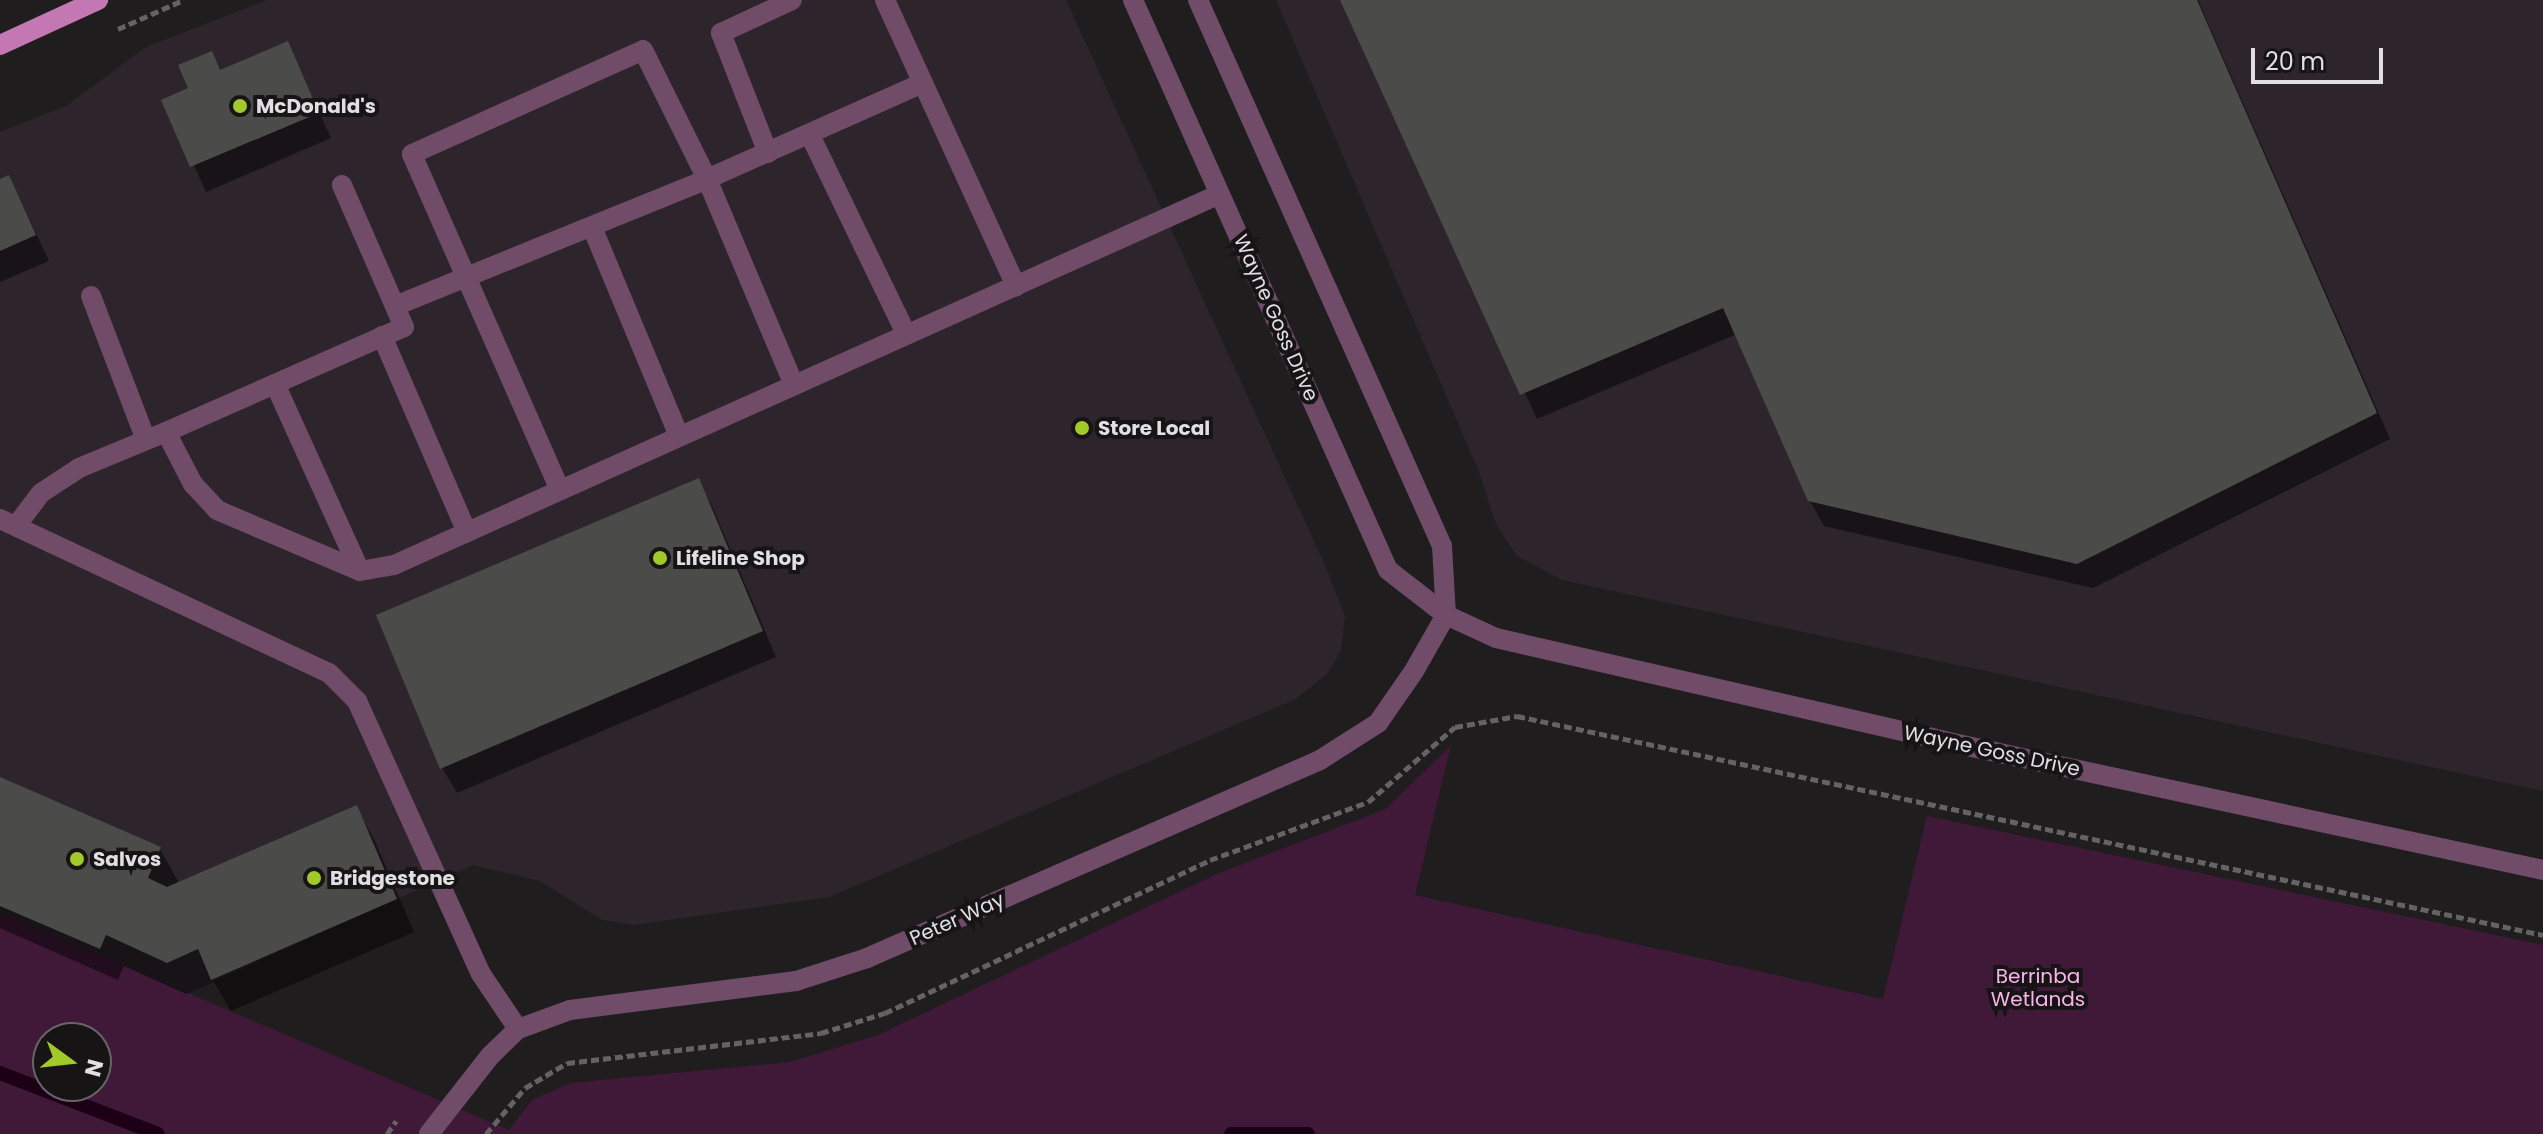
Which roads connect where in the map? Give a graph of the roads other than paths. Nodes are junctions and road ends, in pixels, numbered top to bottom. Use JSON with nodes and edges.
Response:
{"nodes":[{"id":1,"x":98,"y":0,"type":"edge"},
{"id":2,"x":792,"y":0,"type":"edge"},
{"id":3,"x":885,"y":0,"type":"edge"},
{"id":4,"x":1133,"y":0,"type":"edge"},
{"id":5,"x":1198,"y":0,"type":"edge"},
{"id":6,"x":0,"y":45,"type":"edge"},
{"id":7,"x":923,"y":83,"type":"junction"},
{"id":8,"x":810,"y":135,"type":"junction"},
{"id":9,"x":768,"y":153,"type":"junction"},
{"id":10,"x":707,"y":179,"type":"junction"},
{"id":11,"x":342,"y":185,"type":"dead end"},
{"id":12,"x":1220,"y":194,"type":"junction"},
{"id":13,"x":592,"y":227,"type":"junction"},
{"id":14,"x":467,"y":277,"type":"junction"},
{"id":15,"x":1016,"y":286,"type":"junction"},
{"id":16,"x":91,"y":296,"type":"dead end"},
{"id":17,"x":395,"y":306,"type":"junction"},
{"id":18,"x":906,"y":334,"type":"junction"},
{"id":19,"x":382,"y":336,"type":"junction"},
{"id":20,"x":275,"y":384,"type":"junction"},
{"id":21,"x":794,"y":385,"type":"junction"},
{"id":22,"x":166,"y":432,"type":"junction"},
{"id":23,"x":679,"y":436,"type":"junction"},
{"id":24,"x":146,"y":440,"type":"junction"},
{"id":25,"x":560,"y":490,"type":"junction"},
{"id":26,"x":8,"y":523,"type":"edge"},
{"id":27,"x":467,"y":532,"type":"junction"},
{"id":28,"x":360,"y":571,"type":"junction"},
{"id":29,"x":1446,"y":615,"type":"junction"},
{"id":30,"x":2543,"y":870,"type":"edge"},
{"id":31,"x":518,"y":1029,"type":"junction"},
{"id":32,"x":429,"y":1134,"type":"edge"}],
"edges":[{"from":1,"to":6,"type":"main road"},
{"from":2,"to":9,"type":"street"},
{"from":3,"to":7,"type":"street"},
{"from":4,"to":12,"type":"street","name":"Wayne Goss Drive"},
{"from":5,"to":29,"type":"street"},
{"from":7,"to":8,"type":"street"},
{"from":7,"to":15,"type":"street"},
{"from":8,"to":9,"type":"street"},
{"from":8,"to":18,"type":"street"},
{"from":9,"to":10,"type":"street"},
{"from":10,"to":13,"type":"street"},
{"from":10,"to":14,"type":"street"},
{"from":10,"to":21,"type":"street"},
{"from":11,"to":17,"type":"street"},
{"from":12,"to":15,"type":"street"},
{"from":12,"to":29,"type":"street","name":"Wayne Goss Drive"},
{"from":13,"to":14,"type":"street"},
{"from":13,"to":23,"type":"street"},
{"from":14,"to":17,"type":"street"},
{"from":14,"to":25,"type":"street"},
{"from":15,"to":18,"type":"street"},
{"from":16,"to":24,"type":"street"},
{"from":17,"to":19,"type":"street"},
{"from":18,"to":21,"type":"street"},
{"from":19,"to":20,"type":"street"},
{"from":19,"to":27,"type":"street"},
{"from":20,"to":22,"type":"street"},
{"from":20,"to":28,"type":"street"},
{"from":21,"to":23,"type":"street"},
{"from":22,"to":24,"type":"street"},
{"from":22,"to":28,"type":"street"},
{"from":23,"to":25,"type":"street"},
{"from":24,"to":26,"type":"street"},
{"from":25,"to":27,"type":"street"},
{"from":26,"to":31,"type":"street"},
{"from":27,"to":28,"type":"street"},
{"from":29,"to":30,"type":"street","name":"Wayne Goss Drive"},
{"from":29,"to":31,"type":"street","name":"Peter Way"},
{"from":31,"to":32,"type":"street","name":"Peter Way"}]}
